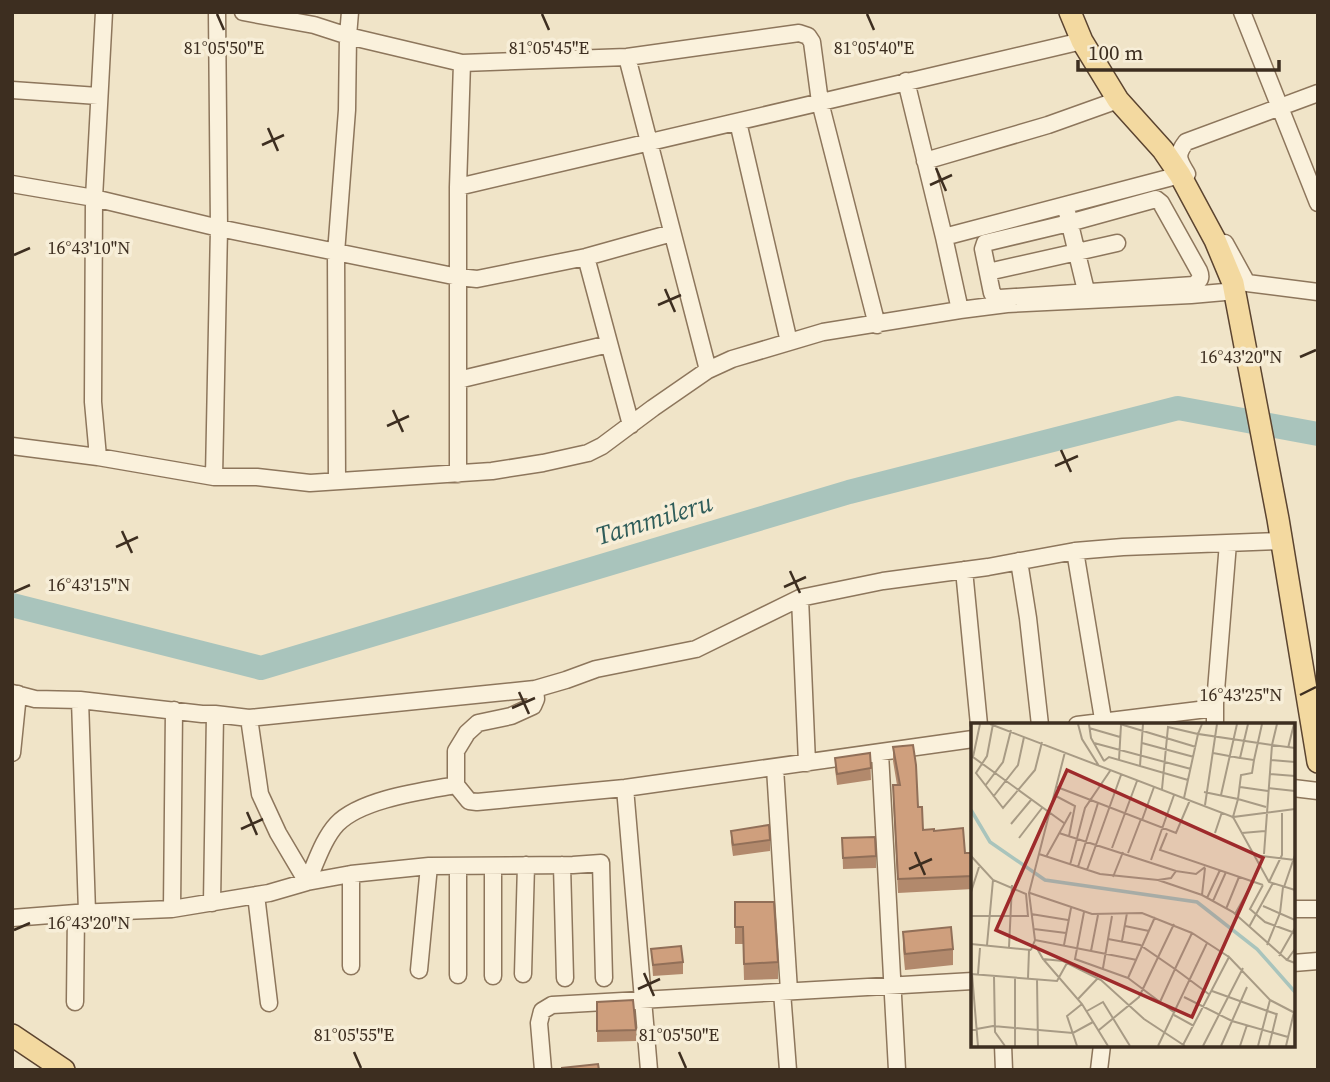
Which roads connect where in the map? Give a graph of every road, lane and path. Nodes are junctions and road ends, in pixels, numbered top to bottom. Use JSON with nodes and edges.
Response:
{"nodes":[{"id":1,"x":104,"y":12,"type":"edge"},
{"id":2,"x":217,"y":12,"type":"edge"},
{"id":3,"x":243,"y":12,"type":"edge"},
{"id":4,"x":350,"y":12,"type":"edge"},
{"id":5,"x":1070,"y":12,"type":"edge"},
{"id":6,"x":1242,"y":12,"type":"edge"},
{"id":7,"x":348,"y":36,"type":"junction"},
{"id":8,"x":1082,"y":41,"type":"junction"},
{"id":9,"x":627,"y":57,"type":"junction"},
{"id":10,"x":462,"y":63,"type":"junction"},
{"id":11,"x":906,"y":82,"type":"junction"},
{"id":12,"x":12,"y":90,"type":"edge"},
{"id":13,"x":1318,"y":93,"type":"edge"},
{"id":14,"x":98,"y":96,"type":"junction"},
{"id":15,"x":1118,"y":100,"type":"junction"},
{"id":16,"x":820,"y":102,"type":"junction"},
{"id":17,"x":1281,"y":107,"type":"junction"},
{"id":18,"x":738,"y":122,"type":"junction"},
{"id":19,"x":649,"y":143,"type":"junction"},
{"id":20,"x":925,"y":161,"type":"junction"},
{"id":21,"x":1180,"y":176,"type":"junction"},
{"id":22,"x":12,"y":184,"type":"edge"},
{"id":23,"x":458,"y":187,"type":"junction"},
{"id":24,"x":94,"y":198,"type":"junction"},
{"id":25,"x":1318,"y":203,"type":"edge"},
{"id":26,"x":1065,"y":206,"type":"junction"},
{"id":27,"x":1069,"y":223,"type":"junction"},
{"id":28,"x":219,"y":228,"type":"junction"},
{"id":29,"x":672,"y":233,"type":"junction"},
{"id":30,"x":944,"y":237,"type":"junction"},
{"id":31,"x":1117,"y":243,"type":"dead end"},
{"id":32,"x":1076,"y":252,"type":"junction"},
{"id":33,"x":336,"y":253,"type":"junction"},
{"id":34,"x":586,"y":257,"type":"junction"},
{"id":35,"x":988,"y":272,"type":"junction"},
{"id":36,"x":458,"y":277,"type":"junction"},
{"id":37,"x":1236,"y":292,"type":"junction"},
{"id":38,"x":1318,"y":292,"type":"edge"},
{"id":39,"x":1087,"y":295,"type":"junction"},
{"id":40,"x":960,"y":310,"type":"junction"},
{"id":41,"x":877,"y":324,"type":"junction"},
{"id":42,"x":789,"y":342,"type":"junction"},
{"id":43,"x":609,"y":344,"type":"junction"},
{"id":44,"x":708,"y":370,"type":"junction"},
{"id":45,"x":458,"y":380,"type":"junction"},
{"id":46,"x":631,"y":425,"type":"junction"},
{"id":47,"x":12,"y":446,"type":"edge"},
{"id":48,"x":98,"y":457,"type":"junction"},
{"id":49,"x":458,"y":474,"type":"junction"},
{"id":50,"x":214,"y":477,"type":"junction"},
{"id":51,"x":337,"y":480,"type":"junction"},
{"id":52,"x":1281,"y":541,"type":"junction"},
{"id":53,"x":1228,"y":543,"type":"junction"},
{"id":54,"x":1075,"y":551,"type":"junction"},
{"id":55,"x":1020,"y":561,"type":"junction"},
{"id":56,"x":964,"y":570,"type":"junction"},
{"id":57,"x":800,"y":598,"type":"junction"},
{"id":58,"x":535,"y":688,"type":"junction"},
{"id":59,"x":15,"y":694,"type":"edge"},
{"id":60,"x":80,"y":701,"type":"junction"},
{"id":61,"x":1215,"y":708,"type":"junction"},
{"id":62,"x":174,"y":710,"type":"junction"},
{"id":63,"x":215,"y":714,"type":"junction"},
{"id":64,"x":248,"y":718,"type":"junction"},
{"id":65,"x":1156,"y":720,"type":"edge"},
{"id":66,"x":979,"y":723,"type":"edge"},
{"id":67,"x":1040,"y":723,"type":"edge"},
{"id":68,"x":1103,"y":723,"type":"edge"},
{"id":69,"x":1215,"y":723,"type":"edge"},
{"id":70,"x":971,"y":739,"type":"edge"},
{"id":71,"x":12,"y":753,"type":"edge"},
{"id":72,"x":880,"y":753,"type":"junction"},
{"id":73,"x":1318,"y":762,"type":"edge"},
{"id":74,"x":807,"y":763,"type":"junction"},
{"id":75,"x":775,"y":768,"type":"junction"},
{"id":76,"x":456,"y":785,"type":"junction"},
{"id":77,"x":625,"y":788,"type":"junction"},
{"id":78,"x":1295,"y":788,"type":"edge"},
{"id":79,"x":1318,"y":791,"type":"edge"},
{"id":80,"x":632,"y":862,"type":"junction"},
{"id":81,"x":601,"y":863,"type":"junction"},
{"id":82,"x":526,"y":865,"type":"junction"},
{"id":83,"x":562,"y":865,"type":"junction"},
{"id":84,"x":429,"y":866,"type":"junction"},
{"id":85,"x":458,"y":866,"type":"junction"},
{"id":86,"x":493,"y":866,"type":"junction"},
{"id":87,"x":351,"y":874,"type":"junction"},
{"id":88,"x":307,"y":882,"type":"junction"},
{"id":89,"x":256,"y":895,"type":"junction"},
{"id":90,"x":212,"y":903,"type":"junction"},
{"id":91,"x":172,"y":909,"type":"junction"},
{"id":92,"x":1295,"y":909,"type":"edge"},
{"id":93,"x":1318,"y":909,"type":"edge"},
{"id":94,"x":82,"y":913,"type":"junction"},
{"id":95,"x":12,"y":918,"type":"edge"},
{"id":96,"x":1318,"y":961,"type":"edge"},
{"id":97,"x":1295,"y":963,"type":"edge"},
{"id":98,"x":351,"y":966,"type":"dead end"},
{"id":99,"x":419,"y":970,"type":"dead end"},
{"id":100,"x":523,"y":974,"type":"dead end"},
{"id":101,"x":458,"y":975,"type":"dead end"},
{"id":102,"x":494,"y":976,"type":"dead end"},
{"id":103,"x":565,"y":978,"type":"dead end"},
{"id":104,"x":604,"y":978,"type":"dead end"},
{"id":105,"x":971,"y":981,"type":"edge"},
{"id":106,"x":892,"y":985,"type":"junction"},
{"id":107,"x":786,"y":991,"type":"junction"},
{"id":108,"x":643,"y":1000,"type":"junction"},
{"id":109,"x":75,"y":1002,"type":"dead end"},
{"id":110,"x":269,"y":1003,"type":"dead end"},
{"id":111,"x":12,"y":1035,"type":"edge"},
{"id":112,"x":1003,"y":1047,"type":"edge"},
{"id":113,"x":1102,"y":1047,"type":"edge"},
{"id":114,"x":62,"y":1069,"type":"edge"},
{"id":115,"x":543,"y":1070,"type":"edge"},
{"id":116,"x":649,"y":1070,"type":"edge"},
{"id":117,"x":788,"y":1070,"type":"edge"},
{"id":118,"x":897,"y":1070,"type":"edge"},
{"id":119,"x":1004,"y":1070,"type":"edge"},
{"id":120,"x":1099,"y":1070,"type":"edge"}],
"edges":[{"from":1,"to":14,"type":"street"},
{"from":2,"to":28,"type":"street"},
{"from":3,"to":7,"type":"street"},
{"from":4,"to":7,"type":"street"},
{"from":5,"to":8,"type":"main road"},
{"from":6,"to":17,"type":"street"},
{"from":7,"to":10,"type":"street"},
{"from":7,"to":33,"type":"street"},
{"from":8,"to":11,"type":"street"},
{"from":8,"to":15,"type":"main road"},
{"from":9,"to":10,"type":"street"},
{"from":9,"to":16,"type":"street"},
{"from":9,"to":19,"type":"street"},
{"from":10,"to":23,"type":"street"},
{"from":11,"to":16,"type":"street"},
{"from":11,"to":20,"type":"street"},
{"from":12,"to":14,"type":"street"},
{"from":13,"to":17,"type":"street"},
{"from":14,"to":24,"type":"street"},
{"from":15,"to":20,"type":"street"},
{"from":15,"to":21,"type":"main road"},
{"from":16,"to":18,"type":"street"},
{"from":16,"to":41,"type":"street"},
{"from":17,"to":25,"type":"street"},
{"from":17,"to":38,"type":"street"},
{"from":18,"to":19,"type":"street"},
{"from":18,"to":42,"type":"street"},
{"from":19,"to":23,"type":"street"},
{"from":19,"to":29,"type":"street"},
{"from":20,"to":30,"type":"street"},
{"from":21,"to":26,"type":"street"},
{"from":21,"to":37,"type":"main road"},
{"from":22,"to":24,"type":"street"},
{"from":23,"to":36,"type":"street"},
{"from":24,"to":28,"type":"street"},
{"from":24,"to":48,"type":"street"},
{"from":26,"to":27,"type":"street"},
{"from":26,"to":30,"type":"street"},
{"from":27,"to":32,"type":"street"},
{"from":27,"to":35,"type":"street"},
{"from":27,"to":39,"type":"street"},
{"from":28,"to":33,"type":"street"},
{"from":28,"to":50,"type":"street"},
{"from":29,"to":34,"type":"street"},
{"from":29,"to":44,"type":"street"},
{"from":30,"to":40,"type":"street"},
{"from":31,"to":32,"type":"street"},
{"from":32,"to":35,"type":"street"},
{"from":32,"to":39,"type":"street"},
{"from":33,"to":36,"type":"street"},
{"from":33,"to":51,"type":"street"},
{"from":34,"to":36,"type":"street"},
{"from":34,"to":43,"type":"street"},
{"from":35,"to":39,"type":"street"},
{"from":36,"to":45,"type":"street"},
{"from":37,"to":39,"type":"street"},
{"from":37,"to":52,"type":"main road"},
{"from":39,"to":40,"type":"street"},
{"from":40,"to":41,"type":"street"},
{"from":41,"to":42,"type":"street"},
{"from":42,"to":44,"type":"street"},
{"from":43,"to":45,"type":"street"},
{"from":43,"to":46,"type":"street"},
{"from":44,"to":46,"type":"street"},
{"from":45,"to":49,"type":"street"},
{"from":46,"to":49,"type":"street"},
{"from":47,"to":48,"type":"street"},
{"from":48,"to":50,"type":"street"},
{"from":49,"to":51,"type":"street"},
{"from":50,"to":51,"type":"street"},
{"from":52,"to":53,"type":"street"},
{"from":52,"to":73,"type":"main road"},
{"from":53,"to":54,"type":"street"},
{"from":53,"to":61,"type":"street"},
{"from":54,"to":55,"type":"street"},
{"from":54,"to":68,"type":"street"},
{"from":55,"to":56,"type":"street"},
{"from":55,"to":67,"type":"street"},
{"from":56,"to":57,"type":"street"},
{"from":56,"to":66,"type":"street"},
{"from":57,"to":58,"type":"street"},
{"from":57,"to":74,"type":"street"},
{"from":58,"to":64,"type":"street"},
{"from":58,"to":76,"type":"street"},
{"from":59,"to":60,"type":"street"},
{"from":59,"to":71,"type":"street"},
{"from":60,"to":62,"type":"street"},
{"from":60,"to":94,"type":"street"},
{"from":61,"to":65,"type":"street"},
{"from":61,"to":69,"type":"street"},
{"from":62,"to":63,"type":"street"},
{"from":62,"to":91,"type":"street"},
{"from":63,"to":64,"type":"street"},
{"from":63,"to":90,"type":"street"},
{"from":64,"to":88,"type":"street"},
{"from":65,"to":68,"type":"street"},
{"from":70,"to":72,"type":"street"},
{"from":72,"to":74,"type":"street"},
{"from":72,"to":106,"type":"street"},
{"from":74,"to":75,"type":"street"},
{"from":75,"to":77,"type":"street"},
{"from":75,"to":107,"type":"street"},
{"from":76,"to":77,"type":"street"},
{"from":76,"to":88,"type":"street"},
{"from":77,"to":80,"type":"street"},
{"from":78,"to":79,"type":"street"},
{"from":80,"to":81,"type":"street"},
{"from":80,"to":108,"type":"street"},
{"from":81,"to":83,"type":"street"},
{"from":81,"to":104,"type":"street"},
{"from":82,"to":83,"type":"street"},
{"from":82,"to":86,"type":"street"},
{"from":82,"to":100,"type":"street"},
{"from":83,"to":103,"type":"street"},
{"from":84,"to":85,"type":"street"},
{"from":84,"to":87,"type":"street"},
{"from":84,"to":99,"type":"street"},
{"from":85,"to":86,"type":"street"},
{"from":85,"to":101,"type":"street"},
{"from":86,"to":102,"type":"street"},
{"from":87,"to":88,"type":"street"},
{"from":87,"to":98,"type":"street"},
{"from":88,"to":89,"type":"street"},
{"from":89,"to":90,"type":"street"},
{"from":89,"to":110,"type":"street"},
{"from":90,"to":91,"type":"street"},
{"from":91,"to":94,"type":"street"},
{"from":92,"to":93,"type":"street"},
{"from":94,"to":95,"type":"street"},
{"from":94,"to":109,"type":"street"},
{"from":96,"to":97,"type":"street"},
{"from":105,"to":106,"type":"street"},
{"from":106,"to":107,"type":"street"},
{"from":106,"to":118,"type":"street"},
{"from":107,"to":108,"type":"street"},
{"from":107,"to":117,"type":"street"},
{"from":108,"to":115,"type":"street"},
{"from":108,"to":116,"type":"street"},
{"from":111,"to":114,"type":"main road"},
{"from":112,"to":119,"type":"street"},
{"from":113,"to":120,"type":"street"}]}
